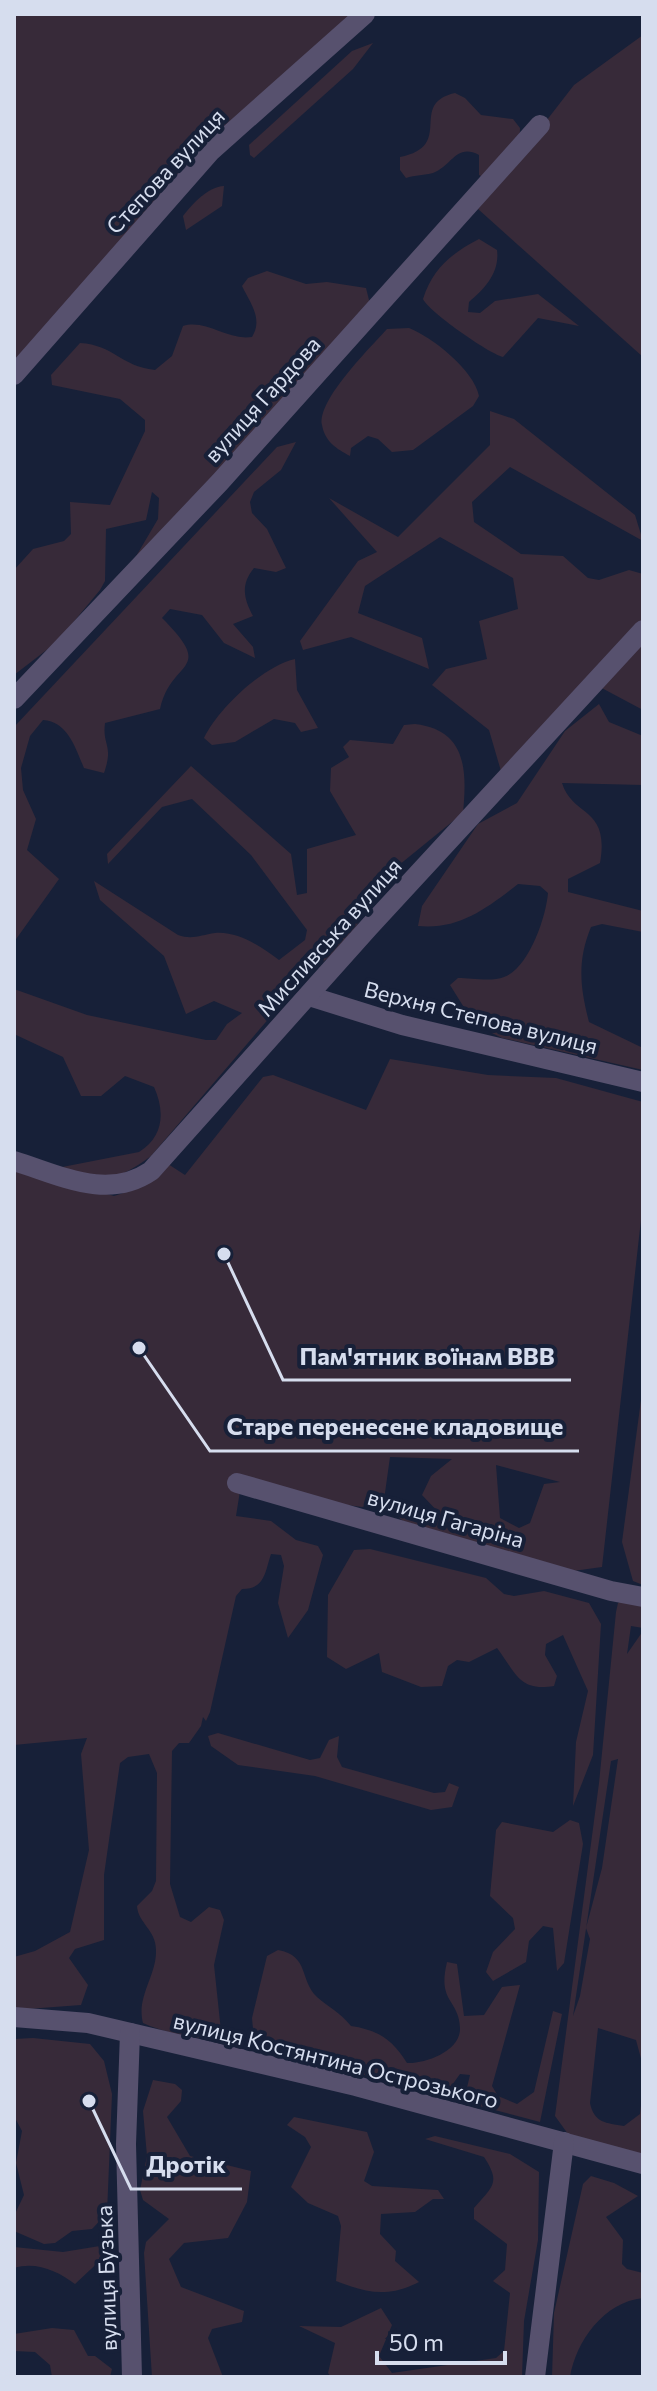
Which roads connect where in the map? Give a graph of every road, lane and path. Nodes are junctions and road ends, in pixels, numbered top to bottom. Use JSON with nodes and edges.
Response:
{"nodes":[{"id":1,"x":365,"y":14,"type":"edge"},
{"id":2,"x":540,"y":125,"type":"dead end"},
{"id":3,"x":14,"y":375,"type":"edge"},
{"id":4,"x":643,"y":630,"type":"edge"},
{"id":5,"x":14,"y":699,"type":"edge"},
{"id":6,"x":309,"y":996,"type":"junction"},
{"id":7,"x":643,"y":1082,"type":"edge"},
{"id":8,"x":14,"y":1161,"type":"edge"},
{"id":9,"x":237,"y":1483,"type":"dead end"},
{"id":10,"x":643,"y":1597,"type":"edge"},
{"id":11,"x":14,"y":2017,"type":"edge"},
{"id":12,"x":130,"y":2033,"type":"junction"},
{"id":13,"x":564,"y":2142,"type":"junction"},
{"id":14,"x":643,"y":2164,"type":"edge"},
{"id":15,"x":132,"y":2377,"type":"edge"},
{"id":16,"x":535,"y":2377,"type":"edge"}],
"edges":[{"from":1,"to":3,"type":"street","name":"Степова вулиця"},
{"from":2,"to":5,"type":"street","name":"вулиця Гардова"},
{"from":4,"to":6,"type":"street","name":"Мисливська вулиця"},
{"from":6,"to":7,"type":"street","name":"Верхня Степова вулиця"},
{"from":6,"to":8,"type":"street","name":"Мисливська вулиця"},
{"from":9,"to":10,"type":"street","name":"вулиця Гагаріна"},
{"from":11,"to":12,"type":"street","name":"вулиця Костянтина Острозького"},
{"from":12,"to":13,"type":"street","name":"вулиця Костянтина Острозького"},
{"from":12,"to":15,"type":"street","name":"вулиця Бузька"},
{"from":13,"to":14,"type":"street","name":"вулиця Костянтина Острозького"},
{"from":13,"to":16,"type":"street"}]}
